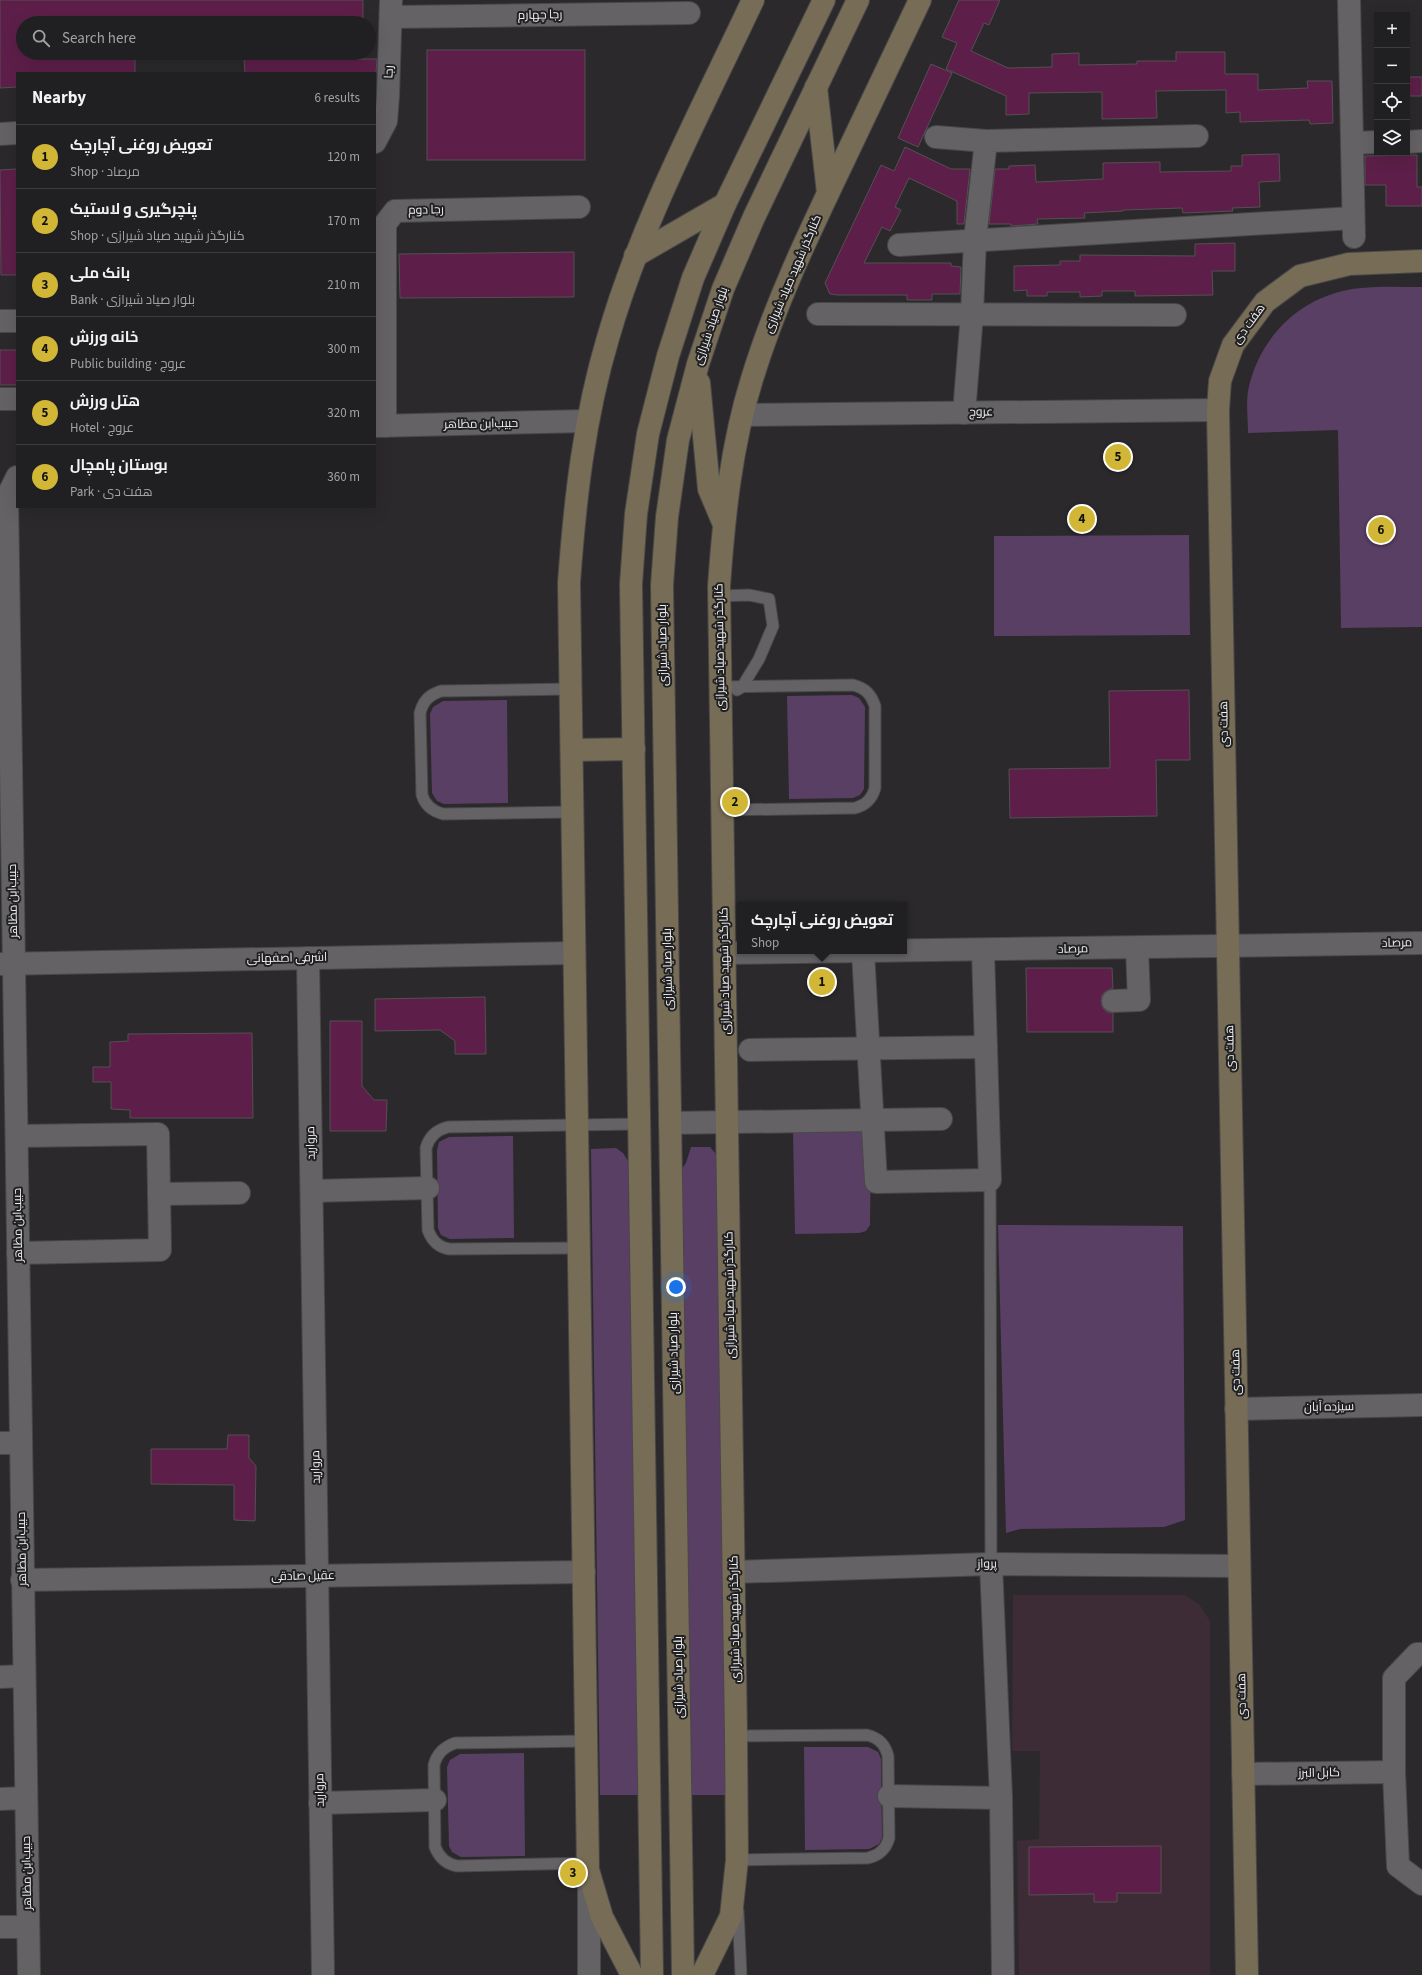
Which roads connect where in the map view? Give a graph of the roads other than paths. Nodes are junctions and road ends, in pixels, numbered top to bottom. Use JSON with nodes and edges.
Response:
{"nodes":[{"id":1,"x":754,"y":0,"type":"edge"},
{"id":2,"x":824,"y":0,"type":"edge"},
{"id":3,"x":858,"y":0,"type":"edge"},
{"id":4,"x":920,"y":0,"type":"edge"},
{"id":5,"x":1349,"y":0,"type":"edge"},
{"id":6,"x":391,"y":9,"type":"edge"},
{"id":7,"x":689,"y":13,"type":"dead end"},
{"id":8,"x":816,"y":87,"type":"junction"},
{"id":9,"x":16,"y":133,"type":"edge"},
{"id":10,"x":0,"y":134,"type":"edge"},
{"id":11,"x":1197,"y":136,"type":"dead end"},
{"id":12,"x":936,"y":137,"type":"dead end"},
{"id":13,"x":376,"y":140,"type":"edge"},
{"id":14,"x":986,"y":141,"type":"junction"},
{"id":15,"x":1422,"y":141,"type":"edge"},
{"id":16,"x":1374,"y":142,"type":"edge"},
{"id":17,"x":1410,"y":142,"type":"edge"},
{"id":18,"x":1352,"y":143,"type":"junction"},
{"id":19,"x":828,"y":193,"type":"junction"},
{"id":20,"x":725,"y":204,"type":"junction"},
{"id":21,"x":579,"y":207,"type":"dead end"},
{"id":22,"x":975,"y":239,"type":"junction"},
{"id":23,"x":899,"y":245,"type":"dead end"},
{"id":24,"x":635,"y":256,"type":"junction"},
{"id":25,"x":1422,"y":262,"type":"edge"},
{"id":26,"x":818,"y":314,"type":"dead end"},
{"id":27,"x":972,"y":314,"type":"junction"},
{"id":28,"x":1175,"y":315,"type":"dead end"},
{"id":29,"x":16,"y":320,"type":"edge"},
{"id":30,"x":0,"y":321,"type":"edge"},
{"id":31,"x":698,"y":364,"type":"junction"},
{"id":32,"x":1218,"y":410,"type":"junction"},
{"id":33,"x":964,"y":413,"type":"junction"},
{"id":34,"x":743,"y":415,"type":"junction"},
{"id":35,"x":587,"y":421,"type":"junction"},
{"id":36,"x":380,"y":426,"type":"edge"},
{"id":37,"x":16,"y":479,"type":"edge"},
{"id":38,"x":723,"y":523,"type":"junction"},
{"id":39,"x":719,"y":596,"type":"junction"},
{"id":40,"x":570,"y":689,"type":"junction"},
{"id":41,"x":728,"y":692,"type":"junction"},
{"id":42,"x":5,"y":744,"type":"edge"},
{"id":43,"x":634,"y":749,"type":"junction"},
{"id":44,"x":572,"y":750,"type":"junction"},
{"id":45,"x":722,"y":810,"type":"junction"},
{"id":46,"x":572,"y":812,"type":"junction"},
{"id":47,"x":1422,"y":943,"type":"edge"},
{"id":48,"x":1228,"y":947,"type":"junction"},
{"id":49,"x":1138,"y":948,"type":"junction"},
{"id":50,"x":983,"y":951,"type":"junction"},
{"id":51,"x":907,"y":952,"type":"edge"},
{"id":52,"x":574,"y":953,"type":"junction"},
{"id":53,"x":725,"y":953,"type":"junction"},
{"id":54,"x":737,"y":953,"type":"edge"},
{"id":55,"x":863,"y":954,"type":"edge"},
{"id":56,"x":308,"y":958,"type":"junction"},
{"id":57,"x":7,"y":964,"type":"edge"},
{"id":58,"x":1113,"y":1000,"type":"dead end"},
{"id":59,"x":986,"y":1047,"type":"junction"},
{"id":60,"x":868,"y":1048,"type":"junction"},
{"id":61,"x":750,"y":1050,"type":"dead end"},
{"id":62,"x":873,"y":1119,"type":"junction"},
{"id":63,"x":941,"y":1119,"type":"dead end"},
{"id":64,"x":727,"y":1122,"type":"junction"},
{"id":65,"x":640,"y":1124,"type":"junction"},
{"id":66,"x":670,"y":1124,"type":"junction"},
{"id":67,"x":577,"y":1125,"type":"junction"},
{"id":68,"x":16,"y":1136,"type":"junction"},
{"id":69,"x":990,"y":1180,"type":"junction"},
{"id":70,"x":428,"y":1188,"type":"junction"},
{"id":71,"x":312,"y":1191,"type":"junction"},
{"id":72,"x":239,"y":1193,"type":"dead end"},
{"id":73,"x":159,"y":1194,"type":"junction"},
{"id":74,"x":579,"y":1248,"type":"junction"},
{"id":75,"x":18,"y":1252,"type":"junction"},
{"id":76,"x":1422,"y":1405,"type":"edge"},
{"id":77,"x":1236,"y":1409,"type":"junction"},
{"id":78,"x":10,"y":1443,"type":"edge"},
{"id":79,"x":991,"y":1564,"type":"junction"},
{"id":80,"x":1239,"y":1566,"type":"junction"},
{"id":81,"x":584,"y":1572,"type":"junction"},
{"id":82,"x":734,"y":1572,"type":"junction"},
{"id":83,"x":317,"y":1575,"type":"junction"},
{"id":84,"x":22,"y":1580,"type":"junction"},
{"id":85,"x":1422,"y":1654,"type":"edge"},
{"id":86,"x":24,"y":1676,"type":"junction"},
{"id":87,"x":0,"y":1677,"type":"edge"},
{"id":88,"x":736,"y":1736,"type":"junction"},
{"id":89,"x":586,"y":1741,"type":"junction"},
{"id":90,"x":1394,"y":1772,"type":"junction"},
{"id":91,"x":1243,"y":1774,"type":"junction"},
{"id":92,"x":889,"y":1796,"type":"junction"},
{"id":93,"x":26,"y":1798,"type":"junction"},
{"id":94,"x":1001,"y":1798,"type":"junction"},
{"id":95,"x":0,"y":1799,"type":"edge"},
{"id":96,"x":435,"y":1800,"type":"junction"},
{"id":97,"x":320,"y":1803,"type":"junction"},
{"id":98,"x":737,"y":1860,"type":"junction"},
{"id":99,"x":588,"y":1867,"type":"junction"},
{"id":100,"x":1422,"y":1884,"type":"edge"},
{"id":101,"x":0,"y":1927,"type":"edge"},
{"id":102,"x":28,"y":1927,"type":"junction"},
{"id":103,"x":29,"y":1975,"type":"edge"},
{"id":104,"x":323,"y":1975,"type":"edge"},
{"id":105,"x":589,"y":1975,"type":"edge"},
{"id":106,"x":632,"y":1975,"type":"edge"},
{"id":107,"x":652,"y":1975,"type":"edge"},
{"id":108,"x":683,"y":1975,"type":"edge"},
{"id":109,"x":702,"y":1975,"type":"edge"},
{"id":110,"x":741,"y":1975,"type":"edge"},
{"id":111,"x":1003,"y":1975,"type":"edge"},
{"id":112,"x":1247,"y":1975,"type":"edge"}],
"edges":[{"from":1,"to":24,"type":"main road"},
{"from":2,"to":20,"type":"main road"},
{"from":3,"to":8,"type":"main road","name":"بلوار صیاد شیرازی"},
{"from":4,"to":19,"type":"main road","name":"کنارگذر شهید صیاد شیرازی"},
{"from":5,"to":18,"type":"street"},
{"from":6,"to":7,"type":"street","name":"رجا چهارم"},
{"from":6,"to":13,"type":"street","name":"رجا"},
{"from":8,"to":19,"type":"main road"},
{"from":8,"to":31,"type":"main road","name":"بلوار صیاد شیرازی"},
{"from":9,"to":10,"type":"street"},
{"from":11,"to":14,"type":"street"},
{"from":12,"to":14,"type":"street"},
{"from":14,"to":22,"type":"street"},
{"from":15,"to":17,"type":"street"},
{"from":16,"to":18,"type":"street"},
{"from":18,"to":22,"type":"street"},
{"from":19,"to":34,"type":"main road","name":"کنارگذر شهید صیاد شیرازی"},
{"from":20,"to":24,"type":"main road"},
{"from":20,"to":43,"type":"main road"},
{"from":21,"to":36,"type":"street","name":"رجا دوم"},
{"from":22,"to":23,"type":"street"},
{"from":22,"to":27,"type":"street"},
{"from":24,"to":35,"type":"main road"},
{"from":25,"to":32,"type":"main road","name":"هفت دی"},
{"from":26,"to":27,"type":"street"},
{"from":27,"to":28,"type":"street"},
{"from":27,"to":33,"type":"street"},
{"from":29,"to":30,"type":"street"},
{"from":31,"to":38,"type":"main road"},
{"from":31,"to":66,"type":"main road","name":"بلوار صیاد شیرازی"},
{"from":32,"to":33,"type":"street","name":"عروج"},
{"from":32,"to":48,"type":"main road","name":"هفت دی"},
{"from":33,"to":34,"type":"street","name":"عروج"},
{"from":34,"to":38,"type":"main road","name":"کنارگذر شهید صیاد شیرازی"},
{"from":35,"to":36,"type":"street","name":"حبیب‌ابن مظاهر"},
{"from":35,"to":40,"type":"main road"},
{"from":37,"to":42,"type":"street","name":"حبیب‌ابن مظاهر"},
{"from":38,"to":39,"type":"main road","name":"کنارگذر شهید صیاد شیرازی"},
{"from":39,"to":41,"type":"main road","name":"کنارگذر شهید صیاد شیرازی"},
{"from":39,"to":41,"type":"lane"},
{"from":40,"to":44,"type":"main road"},
{"from":40,"to":46,"type":"lane"},
{"from":41,"to":45,"type":"main road","name":"کنارگذر شهید صیاد شیرازی"},
{"from":41,"to":45,"type":"lane"},
{"from":42,"to":57,"type":"street","name":"حبیب‌ابن مظاهر"},
{"from":43,"to":44,"type":"main road"},
{"from":43,"to":65,"type":"main road"},
{"from":44,"to":46,"type":"main road"},
{"from":45,"to":53,"type":"main road","name":"کنارگذر شهید صیاد شیرازی"},
{"from":46,"to":52,"type":"main road"},
{"from":47,"to":48,"type":"street","name":"مرصاد"},
{"from":48,"to":49,"type":"street","name":"مرصاد"},
{"from":48,"to":77,"type":"main road","name":"هفت دی"},
{"from":49,"to":50,"type":"street","name":"مرصاد"},
{"from":49,"to":58,"type":"street"},
{"from":50,"to":51,"type":"street","name":"مرصاد"},
{"from":50,"to":59,"type":"street"},
{"from":52,"to":56,"type":"street","name":"اشرفی اصفهانی"},
{"from":52,"to":67,"type":"main road"},
{"from":53,"to":54,"type":"street","name":"مرصاد"},
{"from":53,"to":64,"type":"main road","name":"کنارگذر شهید صیاد شیرازی"},
{"from":55,"to":60,"type":"street"},
{"from":56,"to":57,"type":"street","name":"اشرفی اصفهانی"},
{"from":56,"to":71,"type":"street","name":"مروارید"},
{"from":57,"to":68,"type":"street","name":"حبیب‌ابن مظاهر"},
{"from":59,"to":60,"type":"street"},
{"from":59,"to":69,"type":"street"},
{"from":60,"to":61,"type":"street"},
{"from":60,"to":62,"type":"street"},
{"from":62,"to":63,"type":"street"},
{"from":62,"to":64,"type":"street"},
{"from":62,"to":69,"type":"street"},
{"from":64,"to":66,"type":"street"},
{"from":64,"to":82,"type":"main road","name":"کنارگذر شهید صیاد شیرازی"},
{"from":65,"to":67,"type":"lane"},
{"from":65,"to":107,"type":"main road"},
{"from":66,"to":108,"type":"main road","name":"بلوار صیاد شیرازی"},
{"from":67,"to":70,"type":"lane"},
{"from":67,"to":74,"type":"main road"},
{"from":68,"to":73,"type":"street"},
{"from":68,"to":75,"type":"street","name":"حبیب‌ابن مظاهر"},
{"from":69,"to":79,"type":"lane"},
{"from":70,"to":71,"type":"street"},
{"from":70,"to":74,"type":"lane"},
{"from":71,"to":83,"type":"street","name":"مروارید"},
{"from":72,"to":73,"type":"street"},
{"from":73,"to":75,"type":"street"},
{"from":74,"to":81,"type":"main road"},
{"from":75,"to":78,"type":"street","name":"حبیب‌ابن مظاهر"},
{"from":76,"to":77,"type":"street","name":"سیزده آبان"},
{"from":77,"to":80,"type":"main road","name":"هفت دی"},
{"from":78,"to":84,"type":"street","name":"حبیب‌ابن مظاهر"},
{"from":79,"to":80,"type":"street","name":"پرواز"},
{"from":79,"to":82,"type":"street","name":"پرواز"},
{"from":79,"to":94,"type":"street"},
{"from":80,"to":91,"type":"main road","name":"هفت دی"},
{"from":81,"to":83,"type":"street","name":"عقیل صادقی"},
{"from":81,"to":89,"type":"main road"},
{"from":82,"to":88,"type":"main road","name":"کنارگذر شهید صیاد شیرازی"},
{"from":83,"to":84,"type":"street","name":"عقیل صادقی"},
{"from":83,"to":97,"type":"street","name":"مروارید"},
{"from":84,"to":86,"type":"street","name":"حبیب‌ابن مظاهر"},
{"from":85,"to":90,"type":"street"},
{"from":86,"to":87,"type":"street"},
{"from":86,"to":93,"type":"street","name":"حبیب‌ابن مظاهر"},
{"from":88,"to":92,"type":"lane"},
{"from":88,"to":98,"type":"main road","name":"کنارگذر شهید صیاد شیرازی"},
{"from":89,"to":96,"type":"lane"},
{"from":89,"to":99,"type":"main road"},
{"from":90,"to":91,"type":"street","name":"کابل البرز"},
{"from":90,"to":100,"type":"street"},
{"from":91,"to":112,"type":"main road","name":"هفت دی"},
{"from":92,"to":94,"type":"street"},
{"from":92,"to":98,"type":"lane"},
{"from":93,"to":95,"type":"street"},
{"from":93,"to":102,"type":"street","name":"حبیب‌ابن مظاهر"},
{"from":94,"to":111,"type":"street"},
{"from":96,"to":97,"type":"street"},
{"from":96,"to":99,"type":"lane"},
{"from":97,"to":104,"type":"street","name":"مروارید"},
{"from":98,"to":109,"type":"main road","name":"کنارگذر شهید صیاد شیرازی"},
{"from":98,"to":110,"type":"lane"},
{"from":99,"to":105,"type":"street"},
{"from":99,"to":106,"type":"main road"},
{"from":101,"to":102,"type":"street"},
{"from":102,"to":103,"type":"street","name":"حبیب‌ابن مظاهر"}]}
